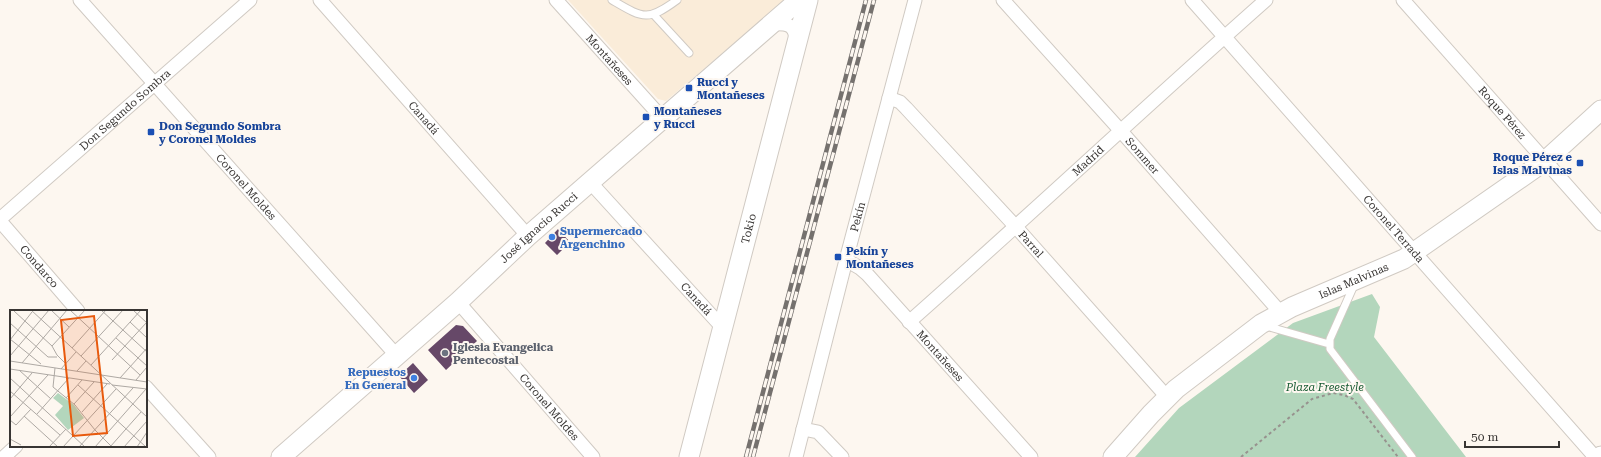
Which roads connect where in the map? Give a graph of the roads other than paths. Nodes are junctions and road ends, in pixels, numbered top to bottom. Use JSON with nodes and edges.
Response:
{"nodes":[{"id":1,"x":80,"y":0,"type":"edge"},
{"id":2,"x":250,"y":0,"type":"edge"},
{"id":3,"x":320,"y":0,"type":"edge"},
{"id":4,"x":556,"y":0,"type":"edge"},
{"id":5,"x":612,"y":0,"type":"edge"},
{"id":6,"x":677,"y":0,"type":"edge"},
{"id":7,"x":799,"y":0,"type":"edge"},
{"id":8,"x":808,"y":0,"type":"edge"},
{"id":9,"x":915,"y":0,"type":"edge"},
{"id":10,"x":1003,"y":0,"type":"edge"},
{"id":11,"x":1192,"y":0,"type":"edge"},
{"id":12,"x":1266,"y":0,"type":"edge"},
{"id":13,"x":1403,"y":0,"type":"edge"},
{"id":14,"x":654,"y":15,"type":"junction"},
{"id":15,"x":771,"y":24,"type":"junction"},
{"id":16,"x":1225,"y":37,"type":"junction"},
{"id":17,"x":796,"y":46,"type":"junction"},
{"id":18,"x":689,"y":53,"type":"dead end"},
{"id":19,"x":155,"y":83,"type":"junction"},
{"id":20,"x":889,"y":98,"type":"junction"},
{"id":21,"x":1601,"y":110,"type":"edge"},
{"id":22,"x":663,"y":119,"type":"junction"},
{"id":23,"x":1120,"y":130,"type":"junction"},
{"id":24,"x":1545,"y":161,"type":"junction"},
{"id":25,"x":590,"y":182,"type":"junction"},
{"id":26,"x":0,"y":220,"type":"edge"},
{"id":27,"x":1601,"y":224,"type":"edge"},
{"id":28,"x":1016,"y":227,"type":"junction"},
{"id":29,"x":528,"y":236,"type":"junction"},
{"id":30,"x":1415,"y":252,"type":"junction"},
{"id":31,"x":846,"y":260,"type":"junction"},
{"id":32,"x":1356,"y":280,"type":"junction"},
{"id":33,"x":458,"y":302,"type":"junction"},
{"id":34,"x":77,"y":310,"type":"edge"},
{"id":35,"x":1280,"y":312,"type":"junction"},
{"id":36,"x":909,"y":322,"type":"junction"},
{"id":37,"x":1261,"y":324,"type":"junction"},
{"id":38,"x":722,"y":327,"type":"junction"},
{"id":39,"x":1329,"y":344,"type":"junction"},
{"id":40,"x":397,"y":356,"type":"junction"},
{"id":41,"x":147,"y":388,"type":"edge"},
{"id":42,"x":1167,"y":397,"type":"junction"},
{"id":43,"x":803,"y":429,"type":"junction"},
{"id":44,"x":15,"y":447,"type":"edge"},
{"id":45,"x":4,"y":457,"type":"edge"},
{"id":46,"x":209,"y":457,"type":"edge"},
{"id":47,"x":281,"y":457,"type":"edge"},
{"id":48,"x":593,"y":457,"type":"edge"},
{"id":49,"x":689,"y":457,"type":"edge"},
{"id":50,"x":796,"y":457,"type":"edge"},
{"id":51,"x":842,"y":457,"type":"edge"},
{"id":52,"x":1032,"y":457,"type":"edge"},
{"id":53,"x":1113,"y":457,"type":"edge"},
{"id":54,"x":1412,"y":457,"type":"edge"},
{"id":55,"x":1595,"y":457,"type":"edge"}],
"edges":[{"from":1,"to":19,"type":"street","name":"Coronel Moldes"},
{"from":2,"to":19,"type":"street","name":"Don Segundo Sombra"},
{"from":3,"to":29,"type":"street","name":"Canadá"},
{"from":4,"to":22,"type":"street","name":"Montañeses"},
{"from":5,"to":14,"type":"lane"},
{"from":6,"to":14,"type":"lane"},
{"from":7,"to":15,"type":"street","name":"José Ignacio Rucci"},
{"from":8,"to":17,"type":"street","name":"Tokio"},
{"from":9,"to":20,"type":"street","name":"Pekín"},
{"from":10,"to":23,"type":"street","name":"Sommer"},
{"from":11,"to":16,"type":"street","name":"Coronel Terrada"},
{"from":12,"to":16,"type":"street","name":"Madrid"},
{"from":13,"to":24,"type":"street","name":"Roque Pérez"},
{"from":14,"to":18,"type":"lane"},
{"from":15,"to":17,"type":"street"},
{"from":15,"to":22,"type":"street","name":"José Ignacio Rucci"},
{"from":16,"to":23,"type":"street","name":"Madrid"},
{"from":16,"to":30,"type":"street","name":"Coronel Terrada"},
{"from":17,"to":38,"type":"street","name":"Tokio"},
{"from":19,"to":26,"type":"street","name":"Don Segundo Sombra"},
{"from":19,"to":40,"type":"street","name":"Coronel Moldes"},
{"from":20,"to":28,"type":"street","name":"Parral"},
{"from":20,"to":31,"type":"street","name":"Pekín"},
{"from":21,"to":24,"type":"street","name":"Islas Malvinas"},
{"from":22,"to":25,"type":"street","name":"José Ignacio Rucci"},
{"from":23,"to":28,"type":"street","name":"Madrid"},
{"from":23,"to":35,"type":"street","name":"Sommer"},
{"from":24,"to":27,"type":"street","name":"Roque Pérez"},
{"from":24,"to":30,"type":"street","name":"Islas Malvinas"},
{"from":25,"to":29,"type":"street","name":"José Ignacio Rucci"},
{"from":25,"to":38,"type":"street","name":"Canadá"},
{"from":26,"to":34,"type":"street","name":"Condarco"},
{"from":28,"to":36,"type":"street","name":"Madrid"},
{"from":28,"to":42,"type":"street","name":"Parral"},
{"from":29,"to":33,"type":"street","name":"José Ignacio Rucci"},
{"from":30,"to":32,"type":"street","name":"Islas Malvinas"},
{"from":30,"to":55,"type":"street","name":"Coronel Terrada"},
{"from":31,"to":36,"type":"street","name":"Montañeses"},
{"from":31,"to":43,"type":"street","name":"Pekín"},
{"from":32,"to":35,"type":"street","name":"Islas Malvinas"},
{"from":32,"to":39,"type":"lane"},
{"from":33,"to":40,"type":"street","name":"José Ignacio Rucci"},
{"from":33,"to":48,"type":"street","name":"Coronel Moldes"},
{"from":35,"to":37,"type":"street","name":"Islas Malvinas"},
{"from":36,"to":52,"type":"street","name":"Montañeses"},
{"from":37,"to":39,"type":"lane"},
{"from":37,"to":42,"type":"street","name":"Islas Malvinas"},
{"from":38,"to":49,"type":"street","name":"Tokio"},
{"from":39,"to":54,"type":"lane"},
{"from":40,"to":47,"type":"street","name":"José Ignacio Rucci"},
{"from":41,"to":46,"type":"street"},
{"from":42,"to":53,"type":"street","name":"Islas Malvinas"},
{"from":43,"to":50,"type":"street","name":"Pekín"},
{"from":43,"to":51,"type":"street"},
{"from":44,"to":45,"type":"street"}]}
